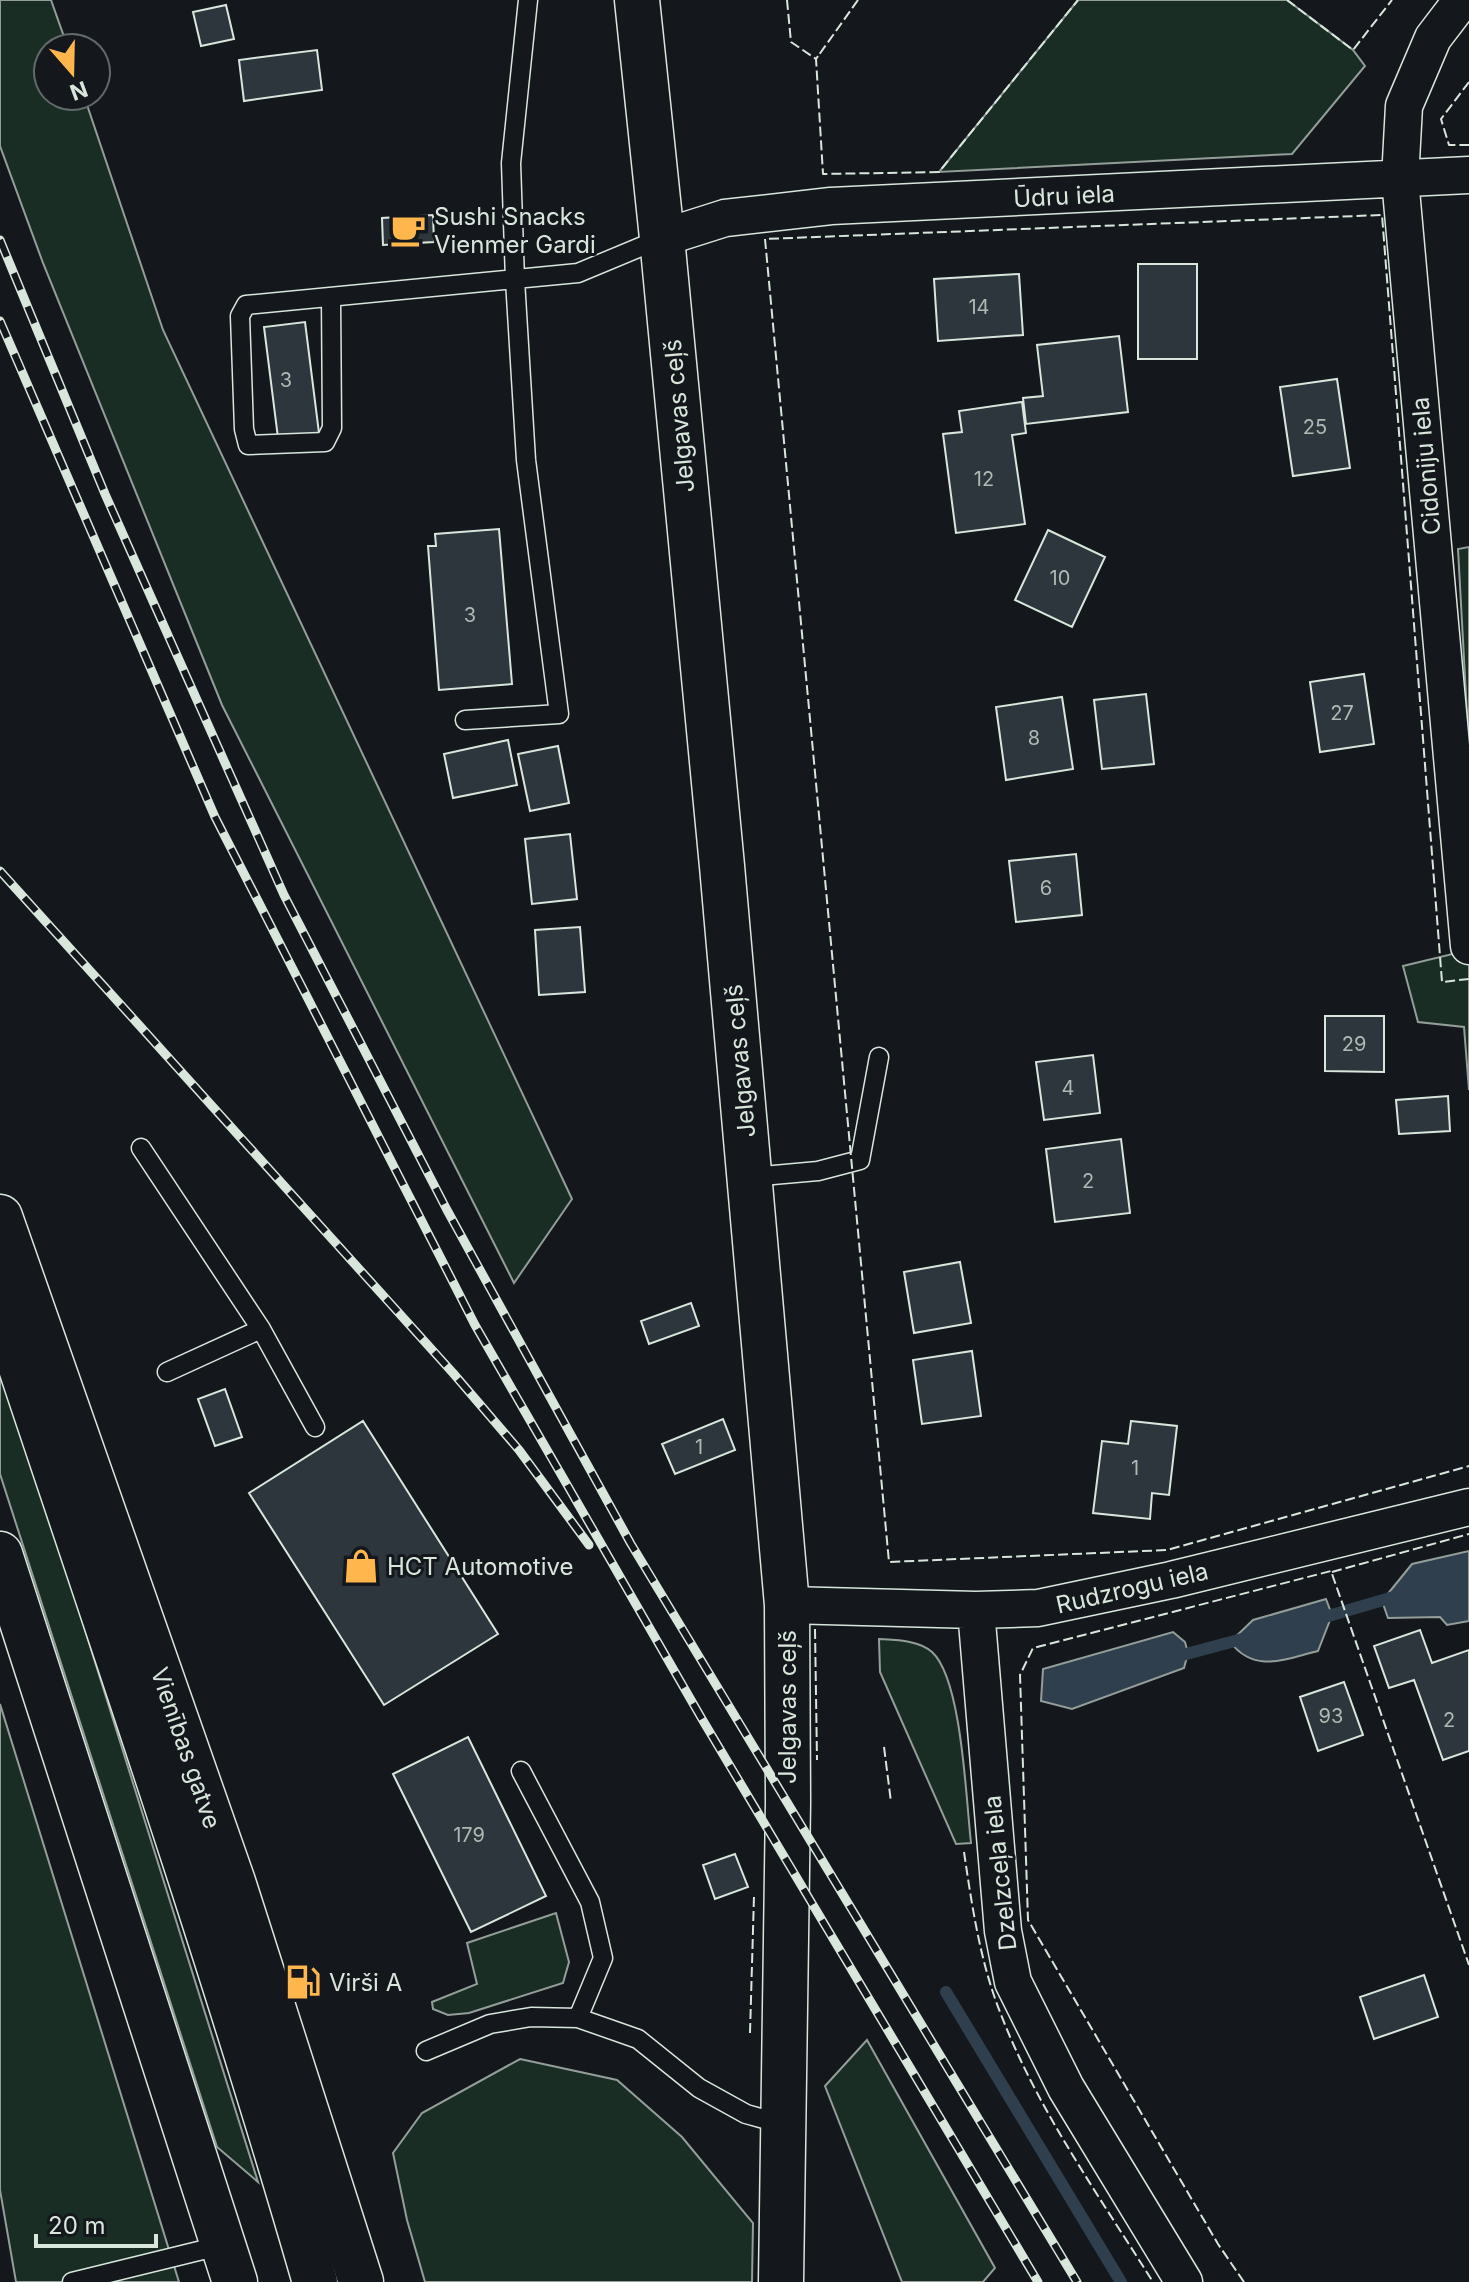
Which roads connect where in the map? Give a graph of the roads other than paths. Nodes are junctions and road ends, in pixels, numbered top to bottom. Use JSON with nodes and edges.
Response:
{"nodes":[{"id":1,"x":528,"y":0,"type":"edge"},
{"id":2,"x":637,"y":0,"type":"edge"},
{"id":3,"x":1462,"y":0,"type":"edge"},
{"id":4,"x":1469,"y":175,"type":"edge"},
{"id":5,"x":1400,"y":179,"type":"junction"},
{"id":6,"x":662,"y":238,"type":"junction"},
{"id":7,"x":515,"y":280,"type":"junction"},
{"id":8,"x":331,"y":297,"type":"junction"},
{"id":9,"x":465,"y":720,"type":"dead end"},
{"id":10,"x":1469,"y":946,"type":"edge"},
{"id":11,"x":879,"y":1057,"type":"dead end"},
{"id":12,"x":141,"y":1148,"type":"dead end"},
{"id":13,"x":751,"y":1177,"type":"junction"},
{"id":14,"x":0,"y":1217,"type":"edge"},
{"id":15,"x":0,"y":1305,"type":"edge"},
{"id":16,"x":261,"y":1329,"type":"junction"},
{"id":17,"x":167,"y":1372,"type":"dead end"},
{"id":18,"x":315,"y":1427,"type":"dead end"},
{"id":19,"x":1469,"y":1507,"type":"edge"},
{"id":20,"x":0,"y":1554,"type":"edge"},
{"id":21,"x":787,"y":1605,"type":"junction"},
{"id":22,"x":976,"y":1610,"type":"junction"},
{"id":23,"x":521,"y":1771,"type":"dead end"},
{"id":24,"x":578,"y":2018,"type":"junction"},
{"id":25,"x":426,"y":2051,"type":"dead end"},
{"id":26,"x":782,"y":2124,"type":"junction"},
{"id":27,"x":229,"y":2263,"type":"edge"},
{"id":28,"x":72,"y":2282,"type":"edge"},
{"id":29,"x":315,"y":2282,"type":"edge"},
{"id":30,"x":361,"y":2282,"type":"edge"},
{"id":31,"x":781,"y":2282,"type":"edge"},
{"id":32,"x":1184,"y":2282,"type":"edge"}],
"edges":[{"from":1,"to":7,"type":"lane"},
{"from":2,"to":6,"type":"main road","name":"Jelgavas ceļš"},
{"from":3,"to":5,"type":"street","name":"Cidoniju iela"},
{"from":4,"to":5,"type":"street","name":"Ūdru iela"},
{"from":5,"to":6,"type":"street","name":"Ūdru iela"},
{"from":5,"to":10,"type":"street","name":"Cidoniju iela"},
{"from":6,"to":7,"type":"lane"},
{"from":6,"to":13,"type":"main road","name":"Jelgavas ceļš"},
{"from":7,"to":8,"type":"lane"},
{"from":7,"to":9,"type":"lane"},
{"from":8,"to":8,"type":"lane"},
{"from":11,"to":13,"type":"lane"},
{"from":12,"to":16,"type":"lane"},
{"from":13,"to":21,"type":"main road","name":"Jelgavas ceļš"},
{"from":14,"to":30,"type":"main road","name":"Vienības gatve"},
{"from":15,"to":29,"type":"main road","name":"Vienības gatve"},
{"from":16,"to":17,"type":"lane"},
{"from":16,"to":18,"type":"lane"},
{"from":19,"to":22,"type":"street","name":"Rudzrogu iela"},
{"from":20,"to":27,"type":"main road"},
{"from":21,"to":22,"type":"street","name":"Rudzrogu iela"},
{"from":21,"to":26,"type":"main road","name":"Jelgavas ceļš"},
{"from":22,"to":32,"type":"street","name":"Dzelzceļa iela"},
{"from":23,"to":24,"type":"lane"},
{"from":24,"to":25,"type":"lane"},
{"from":24,"to":26,"type":"lane"},
{"from":26,"to":31,"type":"main road"},
{"from":27,"to":28,"type":"lane"}]}
